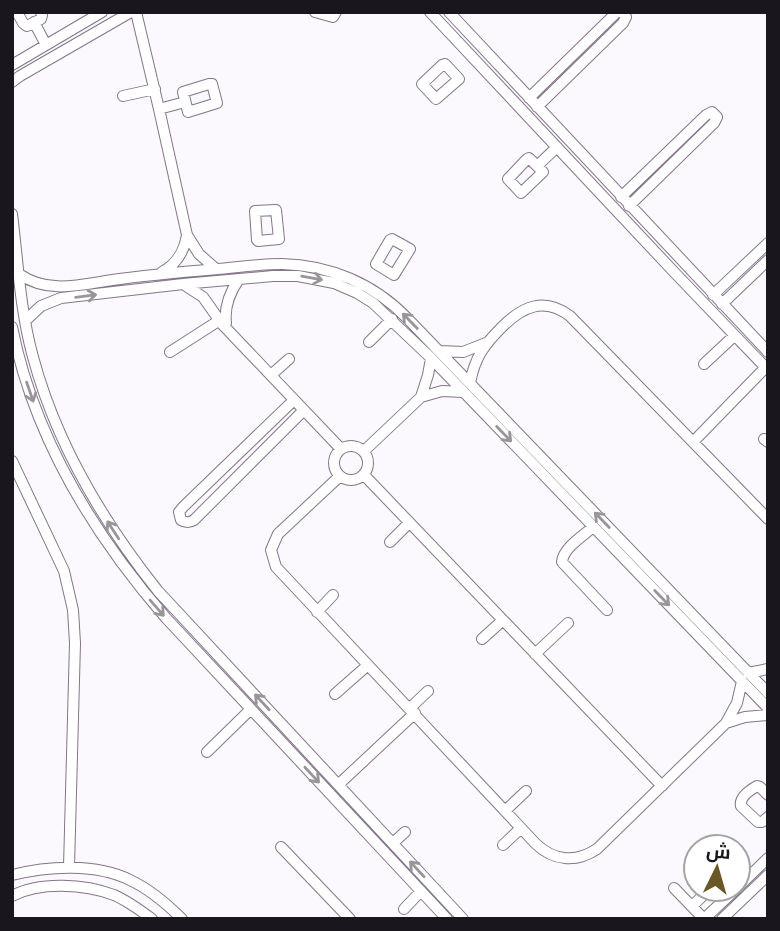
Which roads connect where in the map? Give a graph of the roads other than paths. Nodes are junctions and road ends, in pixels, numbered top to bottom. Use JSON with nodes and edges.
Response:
{"nodes":[{"id":1,"x":17,"y":12,"type":"edge"},
{"id":2,"x":41,"y":12,"type":"edge"},
{"id":3,"x":102,"y":12,"type":"edge"},
{"id":4,"x":134,"y":12,"type":"edge"},
{"id":5,"x":315,"y":12,"type":"edge"},
{"id":6,"x":335,"y":12,"type":"edge"},
{"id":7,"x":430,"y":12,"type":"edge"},
{"id":8,"x":449,"y":12,"type":"edge"},
{"id":9,"x":619,"y":12,"type":"edge"},
{"id":10,"x":34,"y":22,"type":"junction"},
{"id":11,"x":46,"y":45,"type":"junction"},
{"id":12,"x":585,"y":52,"type":"junction"},
{"id":13,"x":470,"y":54,"type":"junction"},
{"id":14,"x":12,"y":65,"type":"edge"},
{"id":15,"x":453,"y":71,"type":"dead end"},
{"id":16,"x":12,"y":82,"type":"edge"},
{"id":17,"x":155,"y":89,"type":"junction"},
{"id":18,"x":123,"y":96,"type":"dead end"},
{"id":19,"x":528,"y":98,"type":"junction"},
{"id":20,"x":185,"y":102,"type":"dead end"},
{"id":21,"x":537,"y":107,"type":"junction"},
{"id":22,"x":159,"y":109,"type":"junction"},
{"id":23,"x":676,"y":144,"type":"junction"},
{"id":24,"x":556,"y":147,"type":"junction"},
{"id":25,"x":684,"y":152,"type":"junction"},
{"id":26,"x":537,"y":166,"type":"dead end"},
{"id":27,"x":621,"y":197,"type":"junction"},
{"id":28,"x":629,"y":206,"type":"junction"},
{"id":29,"x":12,"y":214,"type":"edge"},
{"id":30,"x":187,"y":235,"type":"junction"},
{"id":31,"x":269,"y":241,"type":"dead end"},
{"id":32,"x":768,"y":243,"type":"edge"},
{"id":33,"x":768,"y":260,"type":"edge"},
{"id":34,"x":683,"y":263,"type":"junction"},
{"id":35,"x":272,"y":264,"type":"junction"},
{"id":36,"x":216,"y":269,"type":"junction"},
{"id":37,"x":384,"y":269,"type":"dead end"},
{"id":38,"x":674,"y":272,"type":"junction"},
{"id":39,"x":161,"y":273,"type":"junction"},
{"id":40,"x":19,"y":274,"type":"junction"},
{"id":41,"x":239,"y":279,"type":"junction"},
{"id":42,"x":183,"y":284,"type":"junction"},
{"id":43,"x":371,"y":289,"type":"junction"},
{"id":44,"x":61,"y":293,"type":"junction"},
{"id":45,"x":713,"y":295,"type":"junction"},
{"id":46,"x":722,"y":304,"type":"junction"},
{"id":47,"x":222,"y":318,"type":"junction"},
{"id":48,"x":392,"y":319,"type":"junction"},
{"id":49,"x":25,"y":321,"type":"junction"},
{"id":50,"x":12,"y":327,"type":"edge"},
{"id":51,"x":734,"y":336,"type":"junction"},
{"id":52,"x":369,"y":342,"type":"dead end"},
{"id":53,"x":486,"y":343,"type":"junction"},
{"id":54,"x":170,"y":352,"type":"dead end"},
{"id":55,"x":768,"y":352,"type":"edge"},
{"id":56,"x":435,"y":354,"type":"junction"},
{"id":57,"x":289,"y":359,"type":"dead end"},
{"id":58,"x":704,"y":364,"type":"dead end"},
{"id":59,"x":766,"y":369,"type":"edge"},
{"id":60,"x":271,"y":375,"type":"junction"},
{"id":61,"x":467,"y":388,"type":"junction"},
{"id":62,"x":421,"y":397,"type":"junction"},
{"id":63,"x":294,"y":400,"type":"junction"},
{"id":64,"x":304,"y":410,"type":"junction"},
{"id":65,"x":490,"y":412,"type":"junction"},
{"id":66,"x":693,"y":442,"type":"junction"},
{"id":67,"x":341,"y":449,"type":"junction"},
{"id":68,"x":364,"y":451,"type":"junction"},
{"id":69,"x":12,"y":461,"type":"edge"},
{"id":70,"x":340,"y":475,"type":"junction"},
{"id":71,"x":363,"y":475,"type":"junction"},
{"id":72,"x":768,"y":519,"type":"edge"},
{"id":73,"x":410,"y":523,"type":"junction"},
{"id":74,"x":593,"y":527,"type":"junction"},
{"id":75,"x":390,"y":542,"type":"dead end"},
{"id":76,"x":333,"y":595,"type":"dead end"},
{"id":77,"x":607,"y":610,"type":"dead end"},
{"id":78,"x":317,"y":612,"type":"junction"},
{"id":79,"x":503,"y":620,"type":"junction"},
{"id":80,"x":568,"y":623,"type":"dead end"},
{"id":81,"x":482,"y":639,"type":"dead end"},
{"id":82,"x":535,"y":654,"type":"junction"},
{"id":83,"x":368,"y":665,"type":"junction"},
{"id":84,"x":768,"y":669,"type":"edge"},
{"id":85,"x":745,"y":677,"type":"junction"},
{"id":86,"x":241,"y":680,"type":"junction"},
{"id":87,"x":232,"y":689,"type":"junction"},
{"id":88,"x":428,"y":691,"type":"dead end"},
{"id":89,"x":768,"y":693,"type":"edge"},
{"id":90,"x":335,"y":694,"type":"dead end"},
{"id":91,"x":768,"y":708,"type":"edge"},
{"id":92,"x":251,"y":709,"type":"junction"},
{"id":93,"x":412,"y":711,"type":"junction"},
{"id":94,"x":768,"y":715,"type":"edge"},
{"id":95,"x":726,"y":723,"type":"junction"},
{"id":96,"x":207,"y":752,"type":"dead end"},
{"id":97,"x":339,"y":784,"type":"junction"},
{"id":98,"x":662,"y":786,"type":"junction"},
{"id":99,"x":526,"y":791,"type":"dead end"},
{"id":100,"x":768,"y":794,"type":"edge"},
{"id":101,"x":505,"y":811,"type":"junction"},
{"id":102,"x":768,"y":817,"type":"edge"},
{"id":103,"x":521,"y":828,"type":"junction"},
{"id":104,"x":405,"y":832,"type":"dead end"},
{"id":105,"x":393,"y":843,"type":"junction"},
{"id":106,"x":503,"y":845,"type":"dead end"},
{"id":107,"x":281,"y":847,"type":"dead end"},
{"id":108,"x":768,"y":858,"type":"edge"},
{"id":109,"x":69,"y":867,"type":"junction"},
{"id":110,"x":752,"y":873,"type":"edge"},
{"id":111,"x":12,"y":875,"type":"edge"},
{"id":112,"x":768,"y":875,"type":"edge"},
{"id":113,"x":674,"y":888,"type":"dead end"},
{"id":114,"x":421,"y":891,"type":"junction"},
{"id":115,"x":12,"y":896,"type":"edge"},
{"id":116,"x":695,"y":903,"type":"edge"},
{"id":117,"x":721,"y":903,"type":"edge"},
{"id":118,"x":692,"y":906,"type":"junction"},
{"id":119,"x":404,"y":909,"type":"dead end"},
{"id":120,"x":152,"y":919,"type":"edge"},
{"id":121,"x":182,"y":919,"type":"edge"},
{"id":122,"x":350,"y":919,"type":"edge"},
{"id":123,"x":447,"y":919,"type":"edge"},
{"id":124,"x":463,"y":919,"type":"edge"},
{"id":125,"x":704,"y":919,"type":"edge"},
{"id":126,"x":722,"y":919,"type":"edge"}],
"edges":[{"from":1,"to":10,"type":"street"},
{"from":2,"to":10,"type":"street"},
{"from":3,"to":11,"type":"street"},
{"from":4,"to":16,"type":"street"},
{"from":4,"to":17,"type":"street"},
{"from":5,"to":6,"type":"street"},
{"from":7,"to":13,"type":"street"},
{"from":8,"to":19,"type":"street"},
{"from":9,"to":12,"type":"street"},
{"from":10,"to":11,"type":"street"},
{"from":11,"to":14,"type":"street"},
{"from":12,"to":19,"type":"street"},
{"from":12,"to":21,"type":"street"},
{"from":13,"to":15,"type":"street"},
{"from":13,"to":24,"type":"street"},
{"from":17,"to":18,"type":"street"},
{"from":17,"to":22,"type":"street"},
{"from":19,"to":21,"type":"street"},
{"from":20,"to":22,"type":"street"},
{"from":21,"to":27,"type":"street"},
{"from":22,"to":30,"type":"street"},
{"from":23,"to":25,"type":"street"},
{"from":23,"to":25,"type":"street"},
{"from":23,"to":27,"type":"street"},
{"from":24,"to":26,"type":"street"},
{"from":24,"to":38,"type":"street"},
{"from":25,"to":28,"type":"street"},
{"from":27,"to":28,"type":"street"},
{"from":28,"to":34,"type":"street"},
{"from":29,"to":40,"type":"street"},
{"from":30,"to":36,"type":"street"},
{"from":30,"to":39,"type":"street"},
{"from":31,"to":35,"type":"street"},
{"from":32,"to":45,"type":"street"},
{"from":33,"to":46,"type":"street"},
{"from":34,"to":38,"type":"street"},
{"from":34,"to":45,"type":"street"},
{"from":35,"to":36,"type":"street"},
{"from":35,"to":43,"type":"street"},
{"from":36,"to":39,"type":"street"},
{"from":37,"to":43,"type":"street"},
{"from":38,"to":51,"type":"street"},
{"from":39,"to":44,"type":"street"},
{"from":40,"to":44,"type":"street"},
{"from":40,"to":49,"type":"street"},
{"from":41,"to":42,"type":"street"},
{"from":41,"to":47,"type":"street"},
{"from":41,"to":48,"type":"street","one_way":true},
{"from":44,"to":42,"type":"street","one_way":true},
{"from":42,"to":47,"type":"street"},
{"from":56,"to":43,"type":"street","one_way":true},
{"from":44,"to":49,"type":"street"},
{"from":45,"to":46,"type":"street"},
{"from":46,"to":55,"type":"street"},
{"from":47,"to":54,"type":"street"},
{"from":47,"to":60,"type":"street"},
{"from":48,"to":52,"type":"street"},
{"from":48,"to":56,"type":"street"},
{"from":86,"to":49,"type":"street","one_way":true},
{"from":50,"to":87,"type":"street","one_way":true},
{"from":51,"to":58,"type":"street"},
{"from":51,"to":59,"type":"street"},
{"from":53,"to":56,"type":"street"},
{"from":53,"to":61,"type":"street"},
{"from":53,"to":66,"type":"street"},
{"from":56,"to":61,"type":"street"},
{"from":56,"to":62,"type":"street"},
{"from":57,"to":60,"type":"street"},
{"from":59,"to":66,"type":"street"},
{"from":60,"to":63,"type":"street"},
{"from":61,"to":62,"type":"street"},
{"from":61,"to":65,"type":"street"},
{"from":62,"to":68,"type":"street"},
{"from":63,"to":64,"type":"street"},
{"from":63,"to":64,"type":"street"},
{"from":64,"to":67,"type":"street"},
{"from":65,"to":74,"type":"street","one_way":true},
{"from":85,"to":65,"type":"street","one_way":true},
{"from":66,"to":72,"type":"street"},
{"from":67,"to":68,"type":"street"},
{"from":67,"to":70,"type":"street"},
{"from":68,"to":71,"type":"street"},
{"from":69,"to":109,"type":"street"},
{"from":70,"to":71,"type":"street"},
{"from":70,"to":78,"type":"street"},
{"from":71,"to":73,"type":"street"},
{"from":73,"to":75,"type":"street"},
{"from":73,"to":79,"type":"street"},
{"from":74,"to":77,"type":"street"},
{"from":74,"to":85,"type":"street","one_way":true},
{"from":76,"to":78,"type":"street"},
{"from":78,"to":83,"type":"street"},
{"from":79,"to":81,"type":"street"},
{"from":79,"to":82,"type":"street"},
{"from":80,"to":82,"type":"street"},
{"from":82,"to":98,"type":"street"},
{"from":83,"to":90,"type":"street"},
{"from":83,"to":93,"type":"street"},
{"from":84,"to":85,"type":"street"},
{"from":85,"to":89,"type":"street"},
{"from":85,"to":91,"type":"street"},
{"from":85,"to":95,"type":"street"},
{"from":86,"to":87,"type":"street"},
{"from":97,"to":86,"type":"street","one_way":true},
{"from":87,"to":92,"type":"street"},
{"from":88,"to":93,"type":"street"},
{"from":92,"to":96,"type":"street"},
{"from":92,"to":114,"type":"street","one_way":true},
{"from":93,"to":97,"type":"street"},
{"from":93,"to":101,"type":"street"},
{"from":94,"to":95,"type":"street"},
{"from":95,"to":98,"type":"street"},
{"from":97,"to":105,"type":"street"},
{"from":98,"to":103,"type":"street"},
{"from":99,"to":101,"type":"street"},
{"from":100,"to":102,"type":"street"},
{"from":101,"to":103,"type":"street"},
{"from":103,"to":106,"type":"street"},
{"from":104,"to":105,"type":"street"},
{"from":124,"to":105,"type":"street","one_way":true},
{"from":107,"to":122,"type":"street"},
{"from":108,"to":110,"type":"street"},
{"from":109,"to":111,"type":"street"},
{"from":109,"to":121,"type":"street"},
{"from":112,"to":126,"type":"street"},
{"from":113,"to":118,"type":"street"},
{"from":114,"to":119,"type":"street"},
{"from":114,"to":123,"type":"street"},
{"from":115,"to":120,"type":"street"},
{"from":116,"to":118,"type":"street"},
{"from":117,"to":125,"type":"street"},
{"from":118,"to":125,"type":"street"}]}
